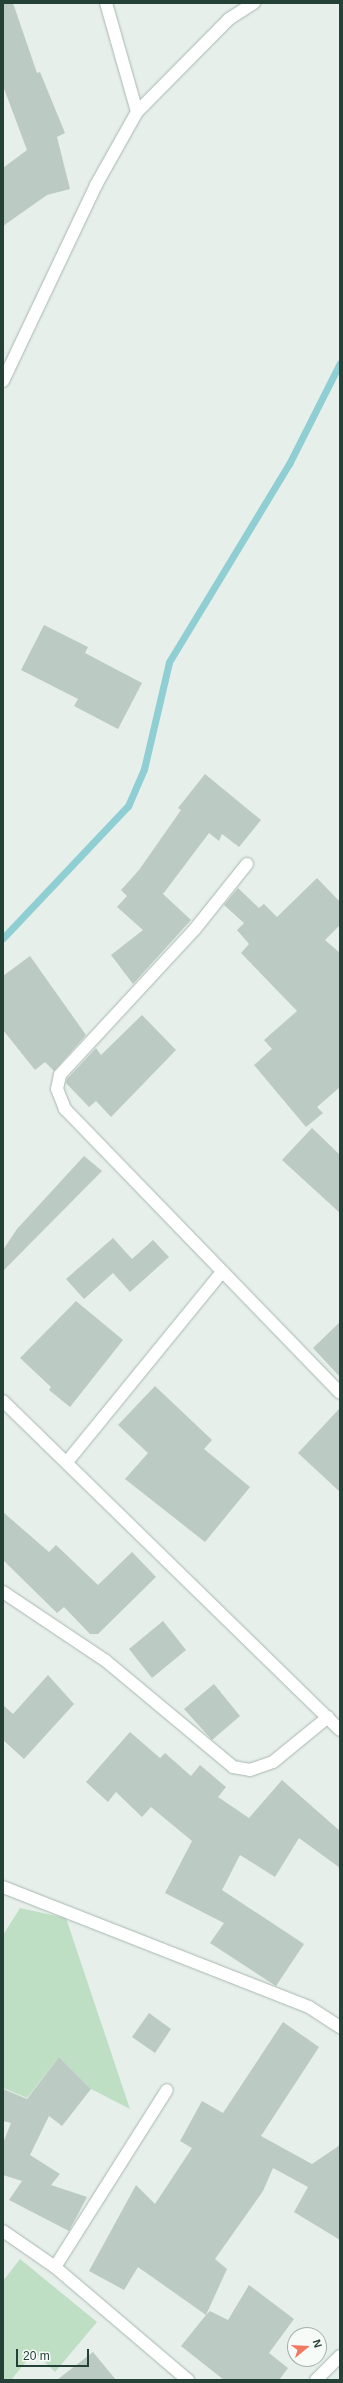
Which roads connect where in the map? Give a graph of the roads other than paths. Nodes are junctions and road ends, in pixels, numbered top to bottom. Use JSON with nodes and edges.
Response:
{"nodes":[{"id":1,"x":106,"y":3,"type":"edge"},
{"id":2,"x":254,"y":3,"type":"edge"},
{"id":3,"x":137,"y":112,"type":"junction"},
{"id":4,"x":4,"y":378,"type":"edge"},
{"id":5,"x":247,"y":864,"type":"dead end"},
{"id":6,"x":221,"y":1273,"type":"junction"},
{"id":7,"x":340,"y":1393,"type":"edge"},
{"id":8,"x":3,"y":1401,"type":"edge"},
{"id":9,"x":67,"y":1462,"type":"junction"},
{"id":10,"x":3,"y":1592,"type":"edge"},
{"id":11,"x":328,"y":1717,"type":"junction"},
{"id":12,"x":340,"y":1730,"type":"edge"},
{"id":13,"x":3,"y":1887,"type":"edge"},
{"id":14,"x":340,"y":2027,"type":"edge"},
{"id":15,"x":167,"y":2090,"type":"dead end"},
{"id":16,"x":3,"y":2231,"type":"edge"},
{"id":17,"x":55,"y":2267,"type":"junction"},
{"id":18,"x":340,"y":2356,"type":"edge"},
{"id":19,"x":188,"y":2380,"type":"edge"},
{"id":20,"x":316,"y":2380,"type":"edge"}],
"edges":[{"from":1,"to":3,"type":"street"},
{"from":2,"to":3,"type":"street"},
{"from":3,"to":4,"type":"street"},
{"from":5,"to":6,"type":"street"},
{"from":6,"to":7,"type":"street"},
{"from":6,"to":9,"type":"street"},
{"from":8,"to":9,"type":"street"},
{"from":9,"to":11,"type":"street"},
{"from":10,"to":11,"type":"street"},
{"from":11,"to":12,"type":"street"},
{"from":13,"to":14,"type":"street"},
{"from":15,"to":17,"type":"street"},
{"from":16,"to":17,"type":"street"},
{"from":17,"to":19,"type":"street"},
{"from":18,"to":20,"type":"street"}]}
